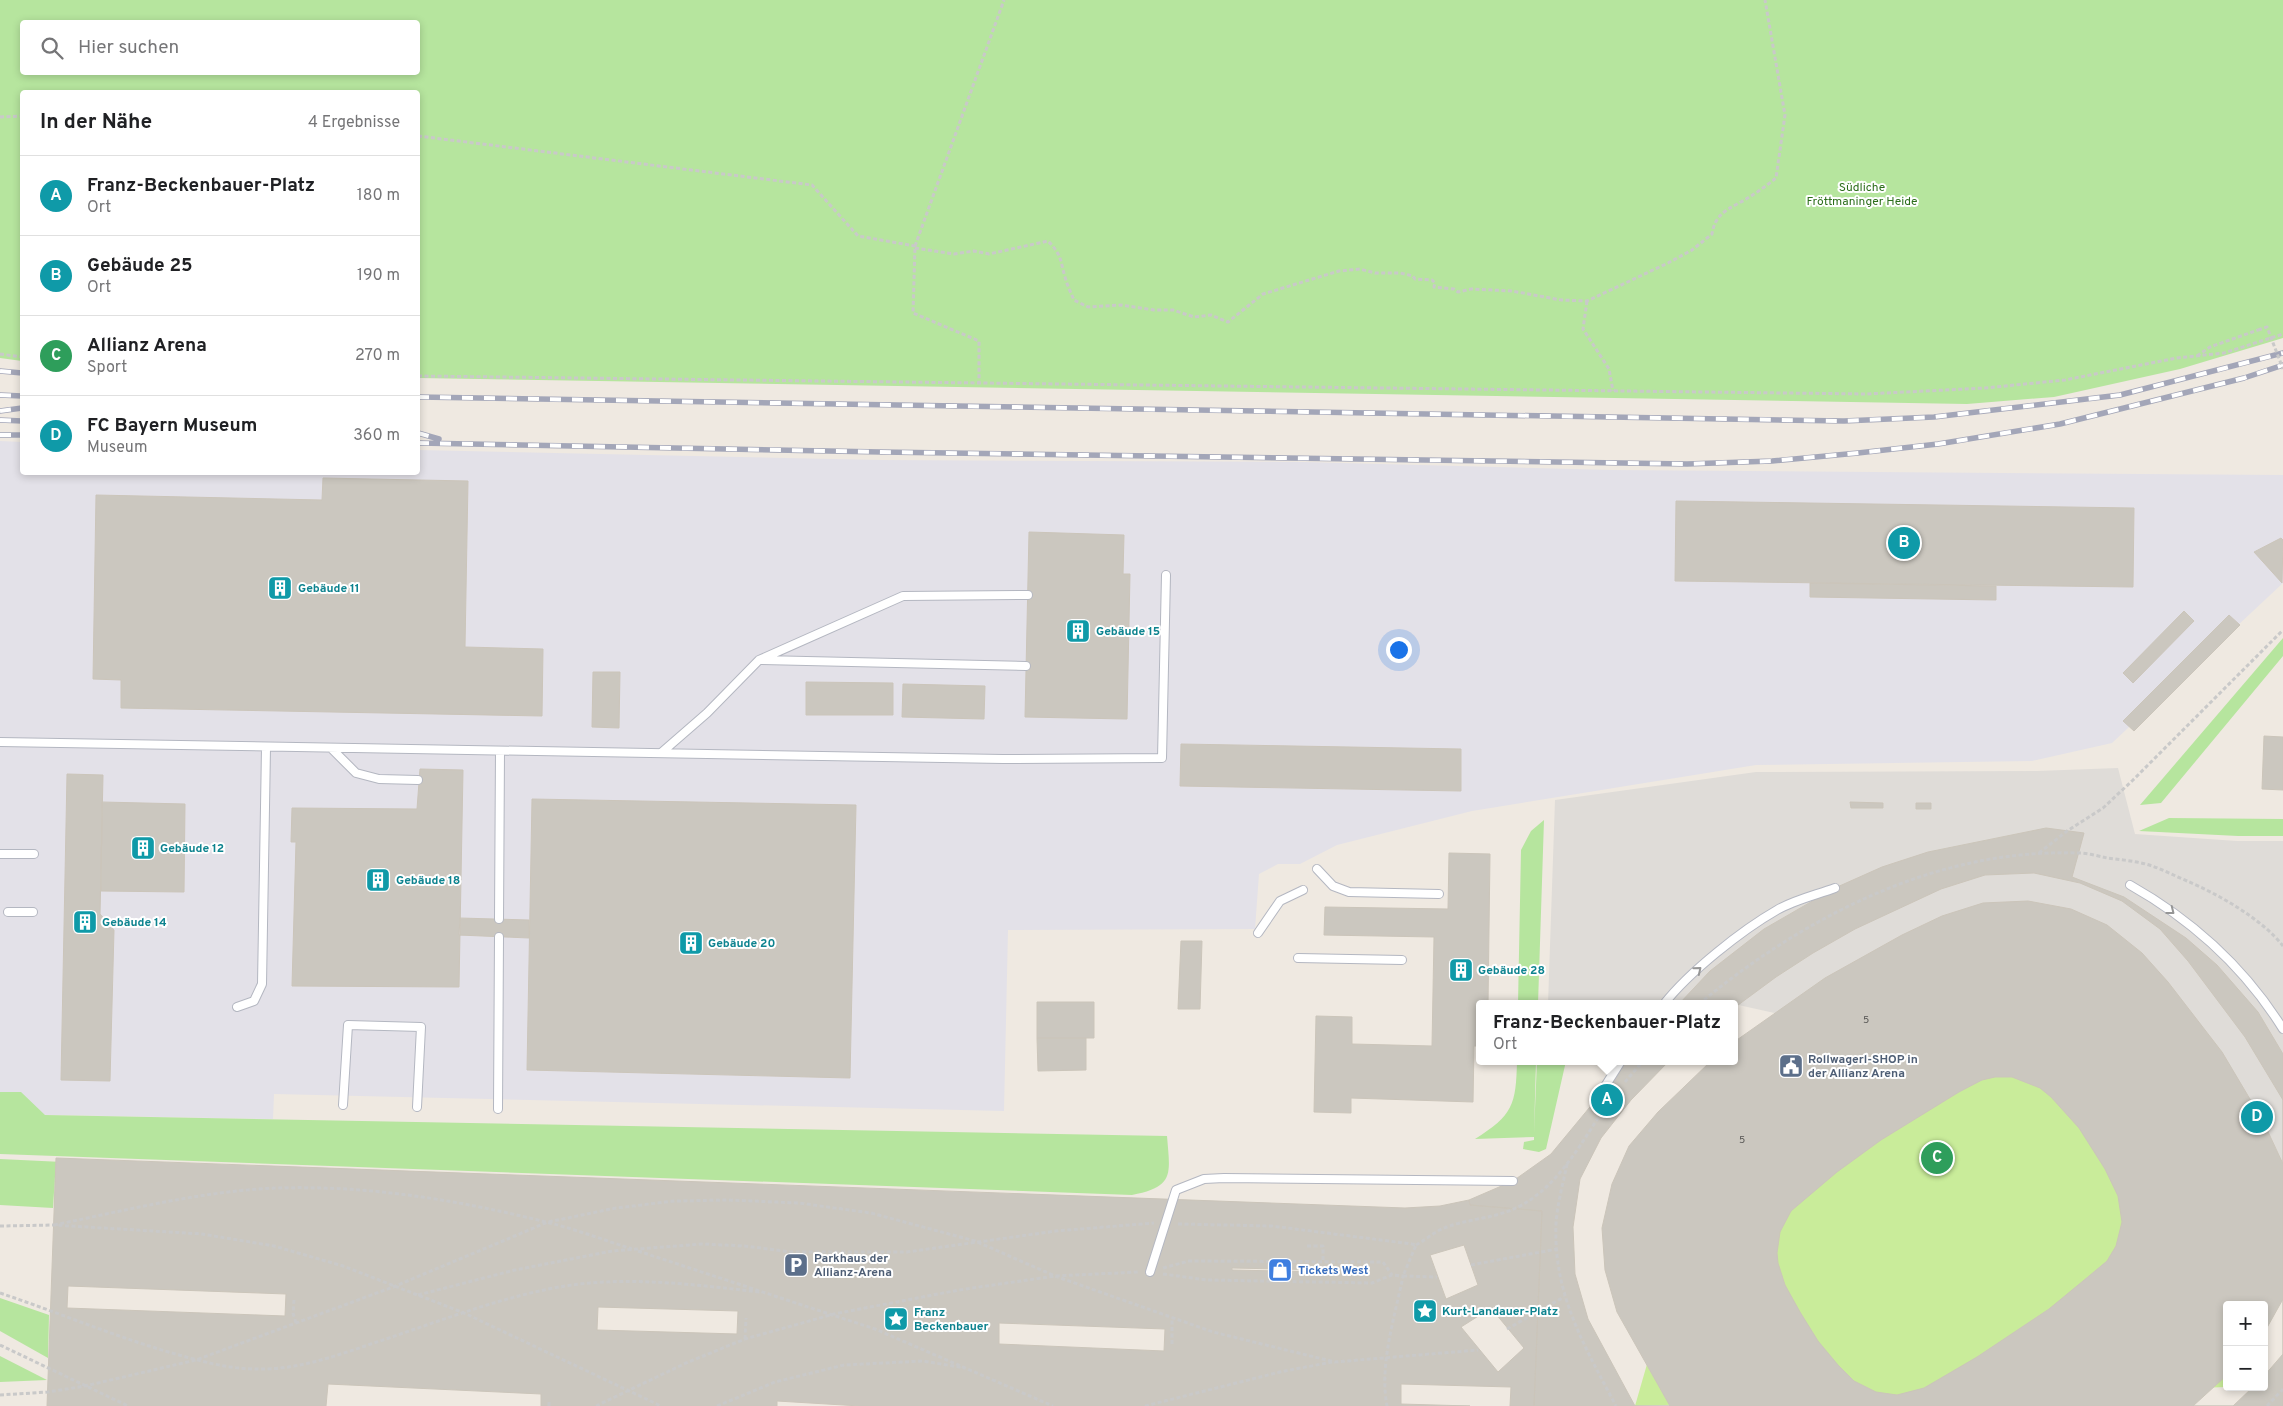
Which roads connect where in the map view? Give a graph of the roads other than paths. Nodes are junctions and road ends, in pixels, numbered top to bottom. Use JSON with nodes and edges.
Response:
{"nodes":[{"id":1,"x":1166,"y":575,"type":"dead end"},
{"id":2,"x":1028,"y":595,"type":"dead end"},
{"id":3,"x":760,"y":660,"type":"junction"},
{"id":4,"x":1026,"y":666,"type":"dead end"},
{"id":5,"x":0,"y":742,"type":"edge"},
{"id":6,"x":266,"y":748,"type":"junction"},
{"id":7,"x":332,"y":749,"type":"junction"},
{"id":8,"x":500,"y":751,"type":"junction"},
{"id":9,"x":661,"y":753,"type":"junction"},
{"id":10,"x":418,"y":780,"type":"dead end"},
{"id":11,"x":0,"y":854,"type":"edge"},
{"id":12,"x":34,"y":854,"type":"dead end"},
{"id":13,"x":1318,"y":869,"type":"dead end"},
{"id":14,"x":2130,"y":885,"type":"dead end"},
{"id":15,"x":1835,"y":888,"type":"dead end"},
{"id":16,"x":1303,"y":890,"type":"dead end"},
{"id":17,"x":1439,"y":894,"type":"dead end"},
{"id":18,"x":8,"y":912,"type":"dead end"},
{"id":19,"x":33,"y":912,"type":"dead end"},
{"id":20,"x":499,"y":919,"type":"dead end"},
{"id":21,"x":1258,"y":933,"type":"dead end"},
{"id":22,"x":499,"y":937,"type":"dead end"},
{"id":23,"x":1298,"y":958,"type":"dead end"},
{"id":24,"x":1402,"y":960,"type":"dead end"},
{"id":25,"x":1667,"y":1000,"type":"edge"},
{"id":26,"x":237,"y":1007,"type":"dead end"},
{"id":27,"x":2283,"y":1029,"type":"edge"},
{"id":28,"x":1618,"y":1065,"type":"edge"},
{"id":29,"x":1604,"y":1088,"type":"dead end"},
{"id":30,"x":343,"y":1105,"type":"dead end"},
{"id":31,"x":417,"y":1107,"type":"dead end"},
{"id":32,"x":498,"y":1109,"type":"dead end"},
{"id":33,"x":1512,"y":1181,"type":"dead end"},
{"id":34,"x":1150,"y":1272,"type":"road end"}],
"edges":[{"from":1,"to":9,"type":"lane"},
{"from":2,"to":3,"type":"lane"},
{"from":3,"to":4,"type":"lane"},
{"from":3,"to":9,"type":"lane"},
{"from":5,"to":6,"type":"lane"},
{"from":6,"to":7,"type":"lane"},
{"from":6,"to":26,"type":"lane"},
{"from":7,"to":8,"type":"lane"},
{"from":7,"to":10,"type":"lane"},
{"from":8,"to":9,"type":"lane"},
{"from":8,"to":20,"type":"lane"},
{"from":11,"to":12,"type":"lane"},
{"from":13,"to":17,"type":"lane"},
{"from":14,"to":27,"type":"lane","one_way":true},
{"from":25,"to":15,"type":"lane","one_way":true},
{"from":16,"to":21,"type":"lane"},
{"from":18,"to":19,"type":"lane"},
{"from":22,"to":32,"type":"lane"},
{"from":23,"to":24,"type":"lane"},
{"from":28,"to":29,"type":"lane"},
{"from":30,"to":31,"type":"lane"},
{"from":33,"to":34,"type":"lane"}]}
